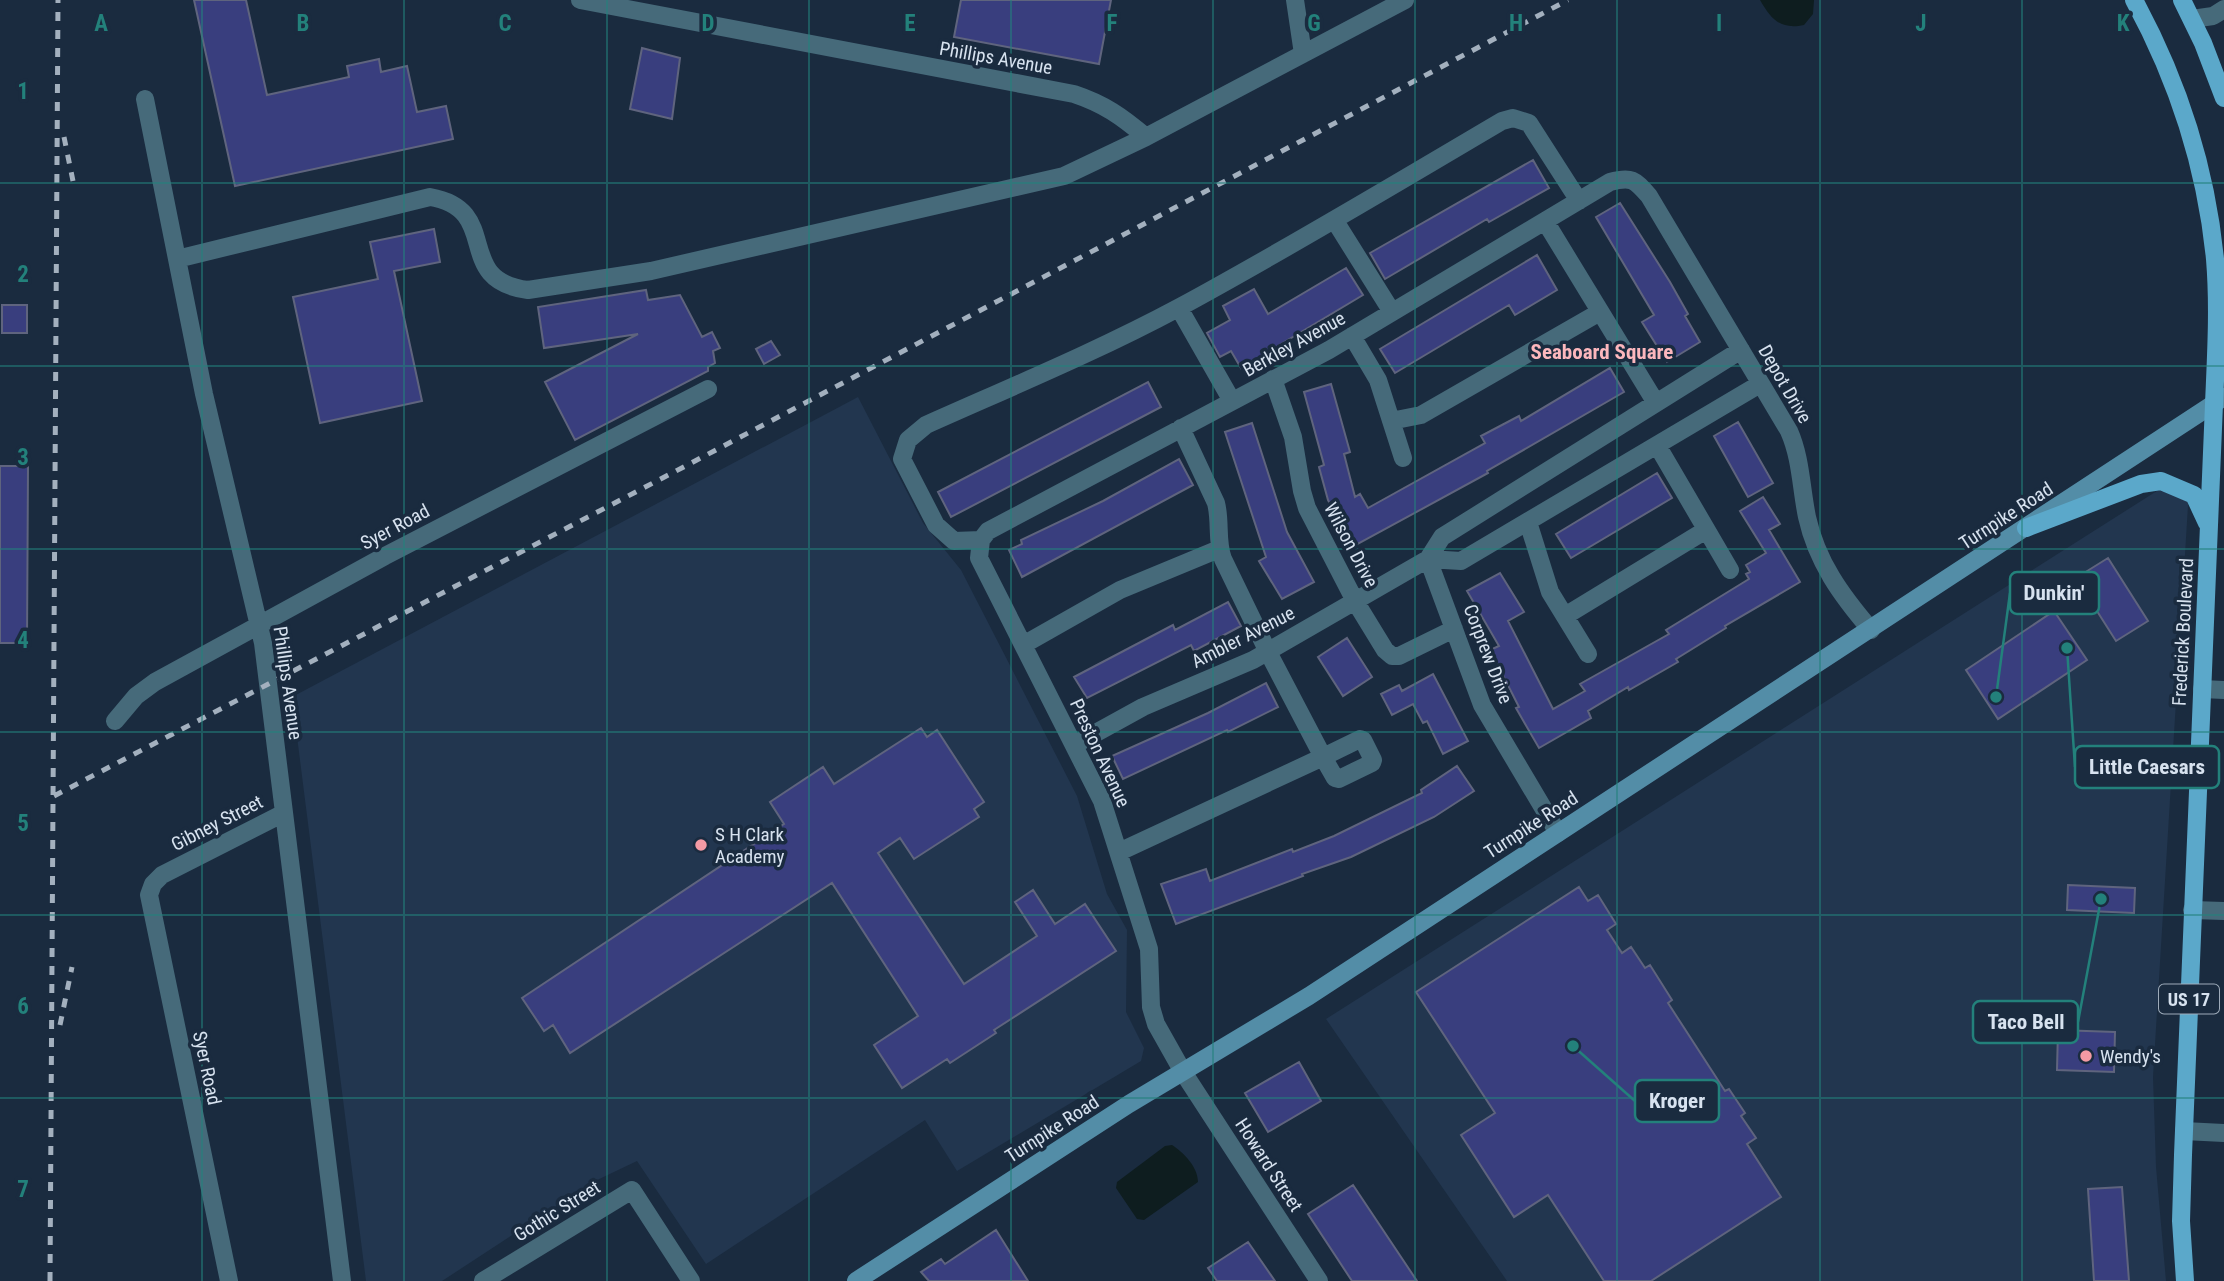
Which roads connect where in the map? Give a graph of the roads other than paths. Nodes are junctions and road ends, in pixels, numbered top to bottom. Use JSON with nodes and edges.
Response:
{"nodes":[{"id":1,"x":580,"y":0,"type":"edge"},
{"id":2,"x":1295,"y":0,"type":"edge"},
{"id":3,"x":1405,"y":0,"type":"edge"},
{"id":4,"x":2134,"y":0,"type":"edge"},
{"id":5,"x":2182,"y":0,"type":"edge"},
{"id":6,"x":2224,"y":9,"type":"edge"},
{"id":7,"x":2193,"y":19,"type":"junction"},
{"id":8,"x":1303,"y":54,"type":"junction"},
{"id":9,"x":145,"y":99,"type":"dead end"},
{"id":10,"x":2224,"y":99,"type":"edge"},
{"id":11,"x":1146,"y":137,"type":"junction"},
{"id":12,"x":1624,"y":178,"type":"joint"},
{"id":13,"x":1579,"y":201,"type":"junction"},
{"id":14,"x":1335,"y":221,"type":"junction"},
{"id":15,"x":1545,"y":221,"type":"junction"},
{"id":16,"x":177,"y":259,"type":"junction"},
{"id":17,"x":1179,"y":308,"type":"junction"},
{"id":18,"x":1392,"y":312,"type":"junction"},
{"id":19,"x":1600,"y":312,"type":"junction"},
{"id":20,"x":1352,"y":336,"type":"junction"},
{"id":21,"x":1741,"y":350,"type":"junction"},
{"id":22,"x":1273,"y":379,"type":"junction"},
{"id":23,"x":1760,"y":384,"type":"junction"},
{"id":24,"x":708,"y":390,"type":"dead end"},
{"id":25,"x":2219,"y":400,"type":"edge"},
{"id":26,"x":1232,"y":401,"type":"junction"},
{"id":27,"x":1656,"y":403,"type":"junction"},
{"id":28,"x":1391,"y":421,"type":"junction"},
{"id":29,"x":1181,"y":428,"type":"junction"},
{"id":30,"x":1657,"y":445,"type":"junction"},
{"id":31,"x":1403,"y":458,"type":"dead end"},
{"id":32,"x":1528,"y":522,"type":"junction"},
{"id":33,"x":2026,"y":528,"type":"junction"},
{"id":34,"x":2209,"y":529,"type":"junction"},
{"id":35,"x":1706,"y":530,"type":"junction"},
{"id":36,"x":981,"y":540,"type":"junction"},
{"id":37,"x":1219,"y":549,"type":"junction"},
{"id":38,"x":1428,"y":559,"type":"junction"},
{"id":39,"x":1730,"y":570,"type":"dead end"},
{"id":40,"x":1355,"y":601,"type":"junction"},
{"id":41,"x":1564,"y":616,"type":"junction"},
{"id":42,"x":258,"y":626,"type":"junction"},
{"id":43,"x":1454,"y":629,"type":"junction"},
{"id":44,"x":1871,"y":629,"type":"junction"},
{"id":45,"x":1023,"y":645,"type":"junction"},
{"id":46,"x":1268,"y":652,"type":"junction"},
{"id":47,"x":1588,"y":654,"type":"dead end"},
{"id":48,"x":2202,"y":689,"type":"junction"},
{"id":49,"x":2224,"y":690,"type":"edge"},
{"id":50,"x":115,"y":721,"type":"dead end"},
{"id":51,"x":1074,"y":745,"type":"junction"},
{"id":52,"x":284,"y":813,"type":"junction"},
{"id":53,"x":1558,"y":833,"type":"junction"},
{"id":54,"x":1119,"y":852,"type":"junction"},
{"id":55,"x":169,"y":871,"type":"joint"},
{"id":56,"x":2192,"y":910,"type":"junction"},
{"id":57,"x":2224,"y":911,"type":"edge"},
{"id":58,"x":1183,"y":1072,"type":"junction"},
{"id":59,"x":2184,"y":1131,"type":"junction"},
{"id":60,"x":2224,"y":1133,"type":"edge"},
{"id":61,"x":229,"y":1281,"type":"edge"},
{"id":62,"x":342,"y":1281,"type":"edge"},
{"id":63,"x":483,"y":1281,"type":"edge"},
{"id":64,"x":691,"y":1281,"type":"edge"},
{"id":65,"x":856,"y":1281,"type":"edge"},
{"id":66,"x":1319,"y":1281,"type":"edge"},
{"id":67,"x":2185,"y":1281,"type":"edge"}],
"edges":[{"from":1,"to":11,"type":"street","name":"Phillips Avenue"},
{"from":2,"to":8,"type":"street"},
{"from":3,"to":8,"type":"street"},
{"from":4,"to":25,"type":"main road","name":"Frederick Boulevard","number":"US 17"},
{"from":5,"to":7,"type":"main road"},
{"from":6,"to":7,"type":"street"},
{"from":7,"to":10,"type":"main road"},
{"from":8,"to":11,"type":"street"},
{"from":9,"to":16,"type":"street","name":"Phillips Avenue"},
{"from":11,"to":16,"type":"street"},
{"from":12,"to":13,"type":"street","name":"Berkley Avenue"},
{"from":12,"to":21,"type":"street","name":"Depot Drive"},
{"from":13,"to":14,"type":"street"},
{"from":13,"to":15,"type":"street","name":"Berkley Avenue"},
{"from":14,"to":17,"type":"street"},
{"from":14,"to":18,"type":"street"},
{"from":15,"to":18,"type":"street","name":"Berkley Avenue"},
{"from":15,"to":19,"type":"street"},
{"from":16,"to":42,"type":"street","name":"Phillips Avenue"},
{"from":17,"to":26,"type":"street"},
{"from":17,"to":36,"type":"street"},
{"from":18,"to":20,"type":"street","name":"Berkley Avenue"},
{"from":19,"to":27,"type":"street"},
{"from":19,"to":28,"type":"street"},
{"from":20,"to":22,"type":"street","name":"Berkley Avenue"},
{"from":20,"to":28,"type":"street"},
{"from":21,"to":23,"type":"street","name":"Depot Drive"},
{"from":21,"to":27,"type":"street","name":"Ambler Avenue"},
{"from":22,"to":26,"type":"street","name":"Berkley Avenue"},
{"from":22,"to":40,"type":"street","name":"Wilson Drive"},
{"from":23,"to":30,"type":"street"},
{"from":23,"to":44,"type":"street","name":"Depot Drive"},
{"from":24,"to":42,"type":"street","name":"Syer Road"},
{"from":25,"to":33,"type":"main road","name":"Turnpike Road"},
{"from":25,"to":34,"type":"main road","name":"Frederick Boulevard","number":"US 17"},
{"from":26,"to":29,"type":"street","name":"Berkley Avenue"},
{"from":27,"to":38,"type":"street","name":"Ambler Avenue"},
{"from":28,"to":31,"type":"street"},
{"from":29,"to":36,"type":"street","name":"Berkley Avenue"},
{"from":29,"to":37,"type":"street"},
{"from":30,"to":32,"type":"street"},
{"from":30,"to":35,"type":"street"},
{"from":32,"to":38,"type":"street"},
{"from":32,"to":41,"type":"street"},
{"from":33,"to":34,"type":"main road"},
{"from":33,"to":44,"type":"main road","name":"Turnpike Road"},
{"from":34,"to":48,"type":"main road","name":"Frederick Boulevard","number":"US 17"},
{"from":35,"to":39,"type":"street"},
{"from":35,"to":41,"type":"street"},
{"from":36,"to":45,"type":"street","name":"Preston Avenue"},
{"from":37,"to":45,"type":"street"},
{"from":37,"to":46,"type":"street"},
{"from":38,"to":40,"type":"street","name":"Ambler Avenue"},
{"from":38,"to":43,"type":"street","name":"Corprew Drive"},
{"from":40,"to":43,"type":"street","name":"Wilson Drive"},
{"from":40,"to":46,"type":"street","name":"Ambler Avenue"},
{"from":41,"to":47,"type":"street"},
{"from":42,"to":50,"type":"street","name":"Syer Road"},
{"from":42,"to":52,"type":"street","name":"Phillips Avenue"},
{"from":43,"to":53,"type":"street","name":"Corprew Drive"},
{"from":44,"to":53,"type":"main road","name":"Turnpike Road"},
{"from":45,"to":51,"type":"street","name":"Preston Avenue"},
{"from":46,"to":51,"type":"street","name":"Ambler Avenue"},
{"from":46,"to":54,"type":"street"},
{"from":48,"to":49,"type":"street"},
{"from":48,"to":56,"type":"main road","name":"Frederick Boulevard","number":"US 17"},
{"from":51,"to":54,"type":"street","name":"Preston Avenue"},
{"from":52,"to":55,"type":"street","name":"Gibney Street"},
{"from":52,"to":62,"type":"street","name":"Phillips Avenue"},
{"from":53,"to":58,"type":"main road","name":"Turnpike Road"},
{"from":54,"to":58,"type":"street","name":"Preston Avenue"},
{"from":55,"to":61,"type":"street","name":"Syer Road"},
{"from":56,"to":57,"type":"street"},
{"from":56,"to":59,"type":"main road","name":"Frederick Boulevard","number":"US 17"},
{"from":58,"to":65,"type":"main road","name":"Turnpike Road"},
{"from":58,"to":66,"type":"street","name":"Howard Street"},
{"from":59,"to":60,"type":"street"},
{"from":59,"to":67,"type":"main road","name":"Frederick Boulevard","number":"US 17"},
{"from":63,"to":64,"type":"street","name":"Gothic Street"}]}
